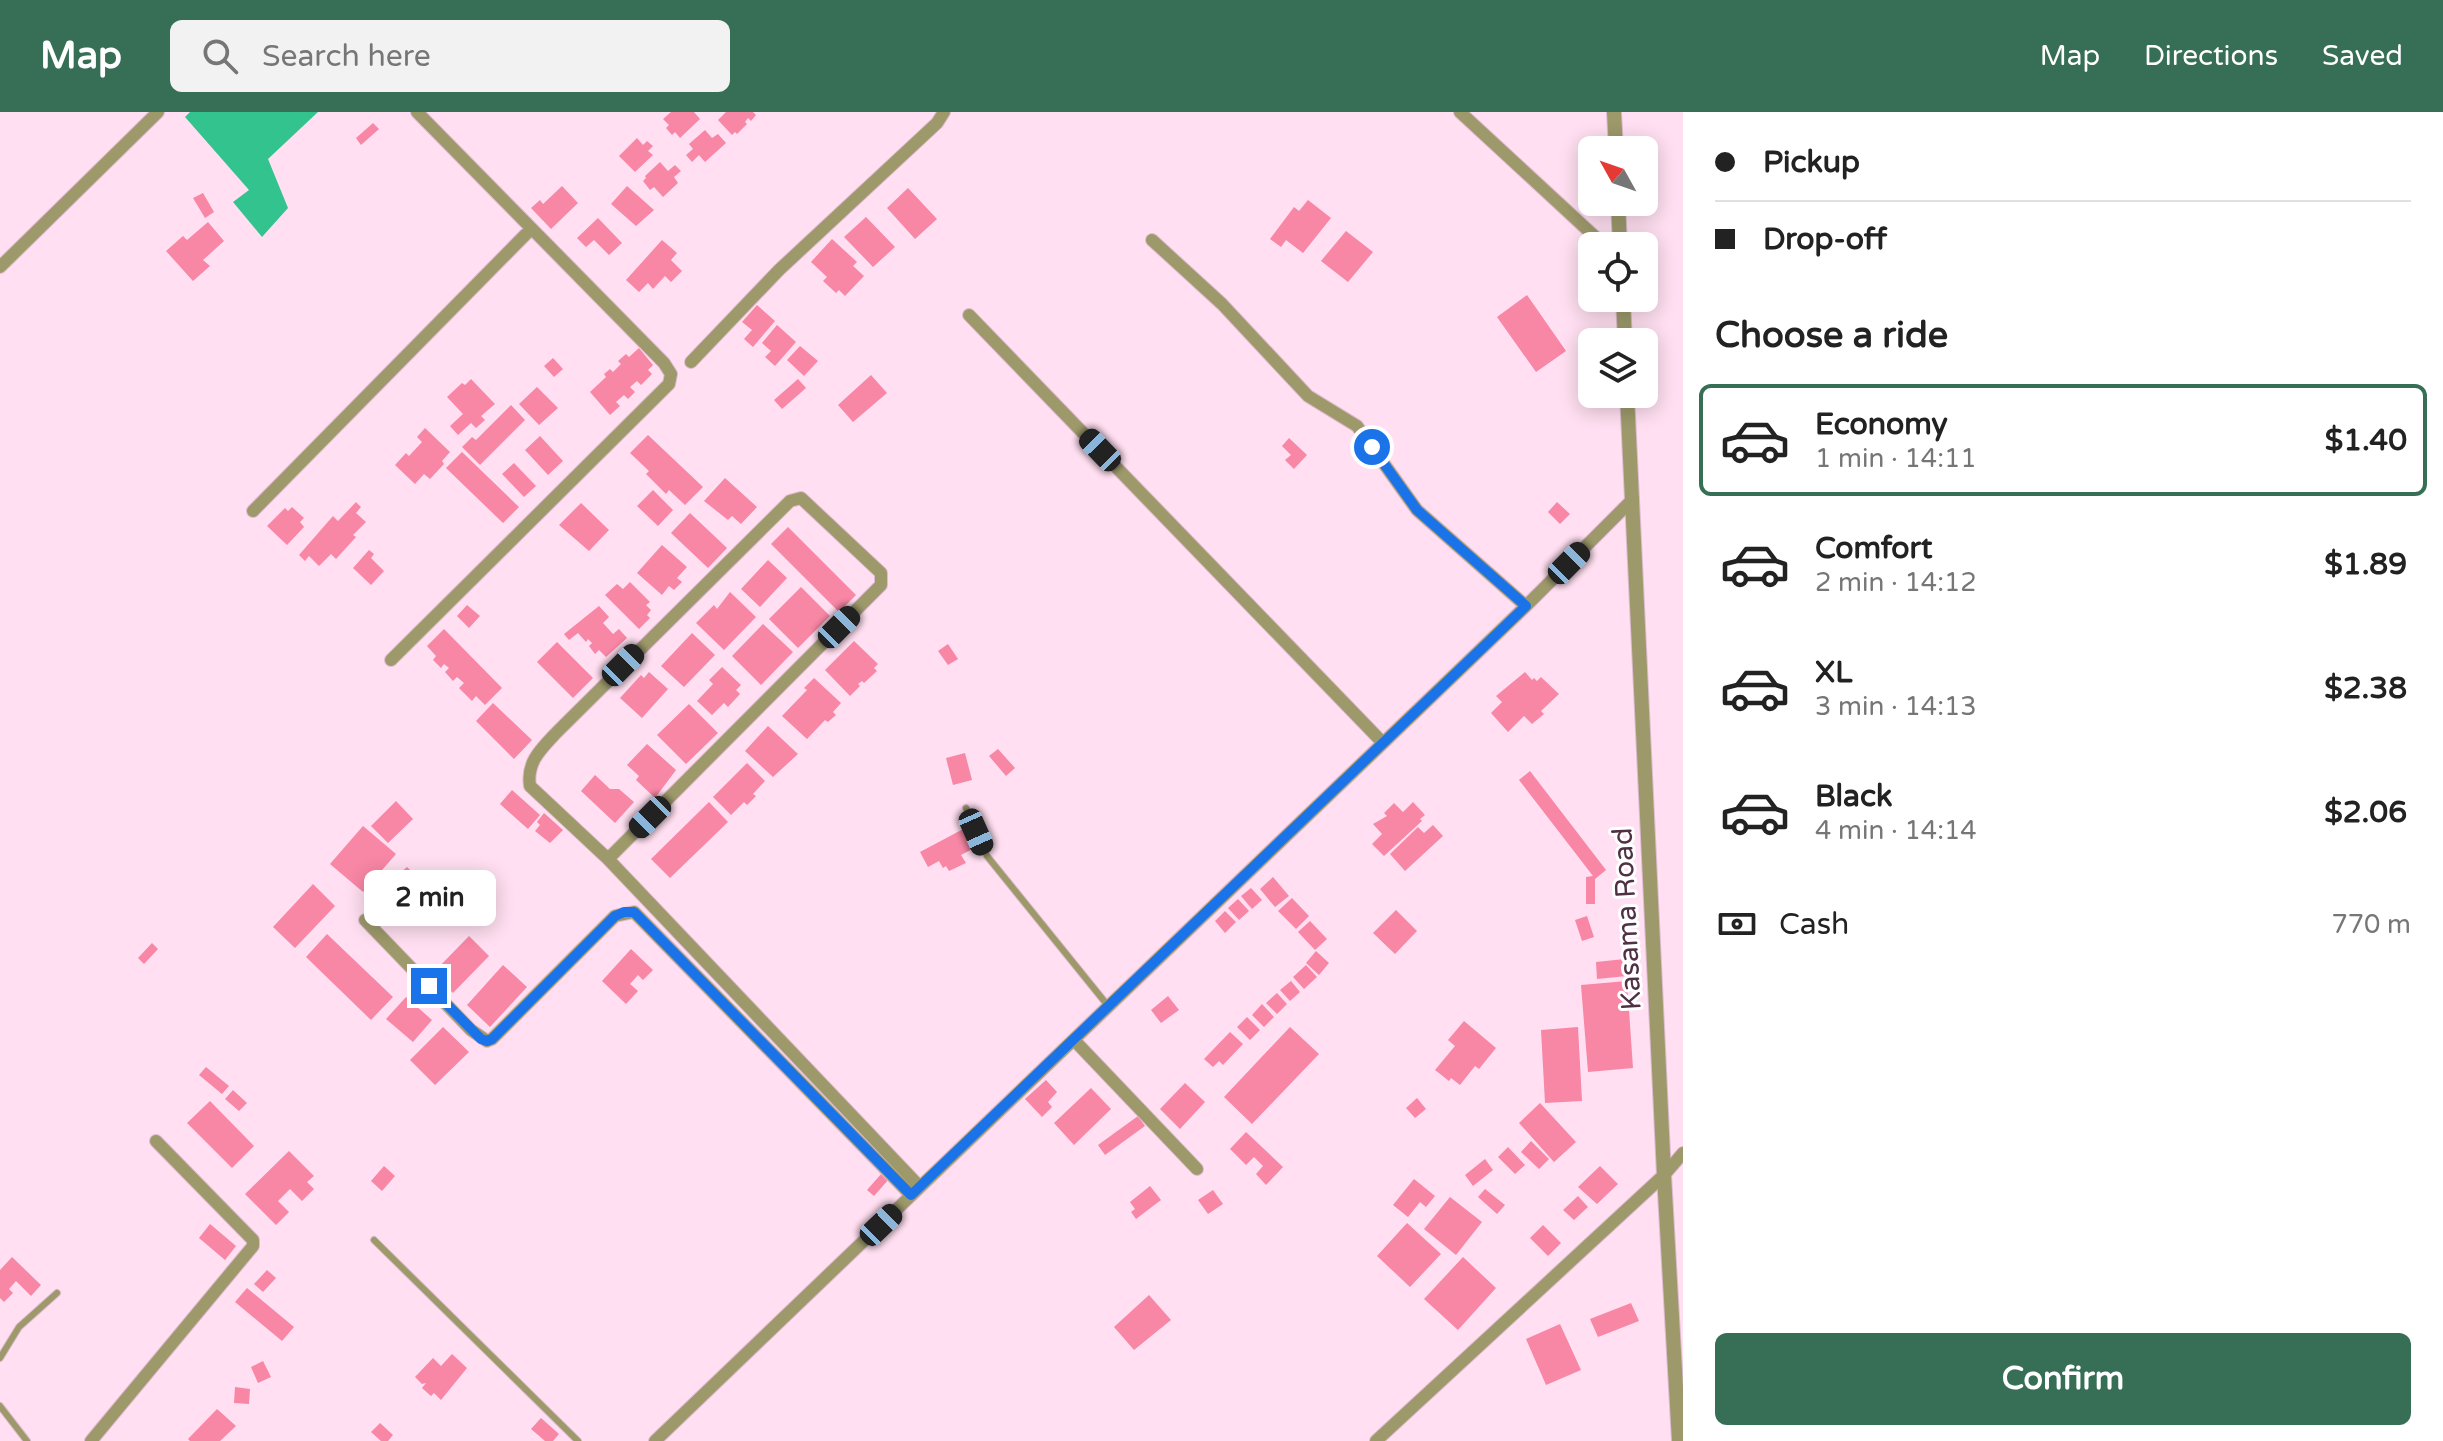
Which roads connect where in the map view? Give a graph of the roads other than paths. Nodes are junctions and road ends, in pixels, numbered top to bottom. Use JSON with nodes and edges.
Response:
{"nodes":[{"id":1,"x":158,"y":112,"type":"edge"},
{"id":2,"x":417,"y":112,"type":"edge"},
{"id":3,"x":944,"y":112,"type":"edge"},
{"id":4,"x":1460,"y":112,"type":"edge"},
{"id":5,"x":1614,"y":112,"type":"edge"},
{"id":6,"x":1615,"y":136,"type":"edge"},
{"id":7,"x":531,"y":229,"type":"junction"},
{"id":8,"x":1590,"y":232,"type":"edge"},
{"id":9,"x":1152,"y":240,"type":"dead end"},
{"id":10,"x":0,"y":267,"type":"edge"},
{"id":11,"x":969,"y":315,"type":"dead end"},
{"id":12,"x":691,"y":362,"type":"dead end"},
{"id":13,"x":1628,"y":408,"type":"edge"},
{"id":14,"x":1633,"y":499,"type":"junction"},
{"id":15,"x":253,"y":511,"type":"dead end"},
{"id":16,"x":1526,"y":606,"type":"junction"},
{"id":17,"x":391,"y":660,"type":"dead end"},
{"id":18,"x":1383,"y":743,"type":"junction"},
{"id":19,"x":966,"y":808,"type":"dead end"},
{"id":20,"x":608,"y":859,"type":"junction"},
{"id":21,"x":365,"y":920,"type":"dead end"},
{"id":22,"x":1109,"y":1007,"type":"junction"},
{"id":23,"x":1074,"y":1040,"type":"junction"},
{"id":24,"x":156,"y":1141,"type":"dead end"},
{"id":25,"x":1683,"y":1153,"type":"edge"},
{"id":26,"x":1197,"y":1169,"type":"dead end"},
{"id":27,"x":1664,"y":1175,"type":"junction"},
{"id":28,"x":916,"y":1191,"type":"junction"},
{"id":29,"x":374,"y":1240,"type":"dead end"},
{"id":30,"x":57,"y":1293,"type":"dead end"},
{"id":31,"x":0,"y":1358,"type":"edge"},
{"id":32,"x":0,"y":1406,"type":"edge"},
{"id":33,"x":27,"y":1441,"type":"edge"},
{"id":34,"x":91,"y":1441,"type":"edge"},
{"id":35,"x":578,"y":1441,"type":"edge"},
{"id":36,"x":655,"y":1441,"type":"edge"},
{"id":37,"x":1376,"y":1441,"type":"edge"},
{"id":38,"x":1679,"y":1441,"type":"edge"}],
"edges":[{"from":1,"to":10,"type":"street"},
{"from":2,"to":7,"type":"street"},
{"from":3,"to":12,"type":"street"},
{"from":4,"to":8,"type":"street"},
{"from":5,"to":6,"type":"street"},
{"from":7,"to":15,"type":"street"},
{"from":7,"to":17,"type":"street"},
{"from":9,"to":16,"type":"street"},
{"from":11,"to":18,"type":"street"},
{"from":13,"to":14,"type":"street","name":"Kasama Road"},
{"from":14,"to":16,"type":"street"},
{"from":14,"to":27,"type":"street","name":"Kasama Road"},
{"from":16,"to":18,"type":"street"},
{"from":18,"to":22,"type":"street"},
{"from":19,"to":22,"type":"lane"},
{"from":20,"to":20,"type":"street"},
{"from":20,"to":28,"type":"street"},
{"from":21,"to":28,"type":"street"},
{"from":22,"to":23,"type":"street"},
{"from":23,"to":26,"type":"street"},
{"from":23,"to":28,"type":"street"},
{"from":24,"to":34,"type":"street"},
{"from":25,"to":27,"type":"street"},
{"from":27,"to":37,"type":"street"},
{"from":27,"to":38,"type":"street","name":"Kasama Road"},
{"from":28,"to":36,"type":"street"},
{"from":29,"to":35,"type":"lane"},
{"from":30,"to":31,"type":"lane"},
{"from":32,"to":33,"type":"lane"}]}
